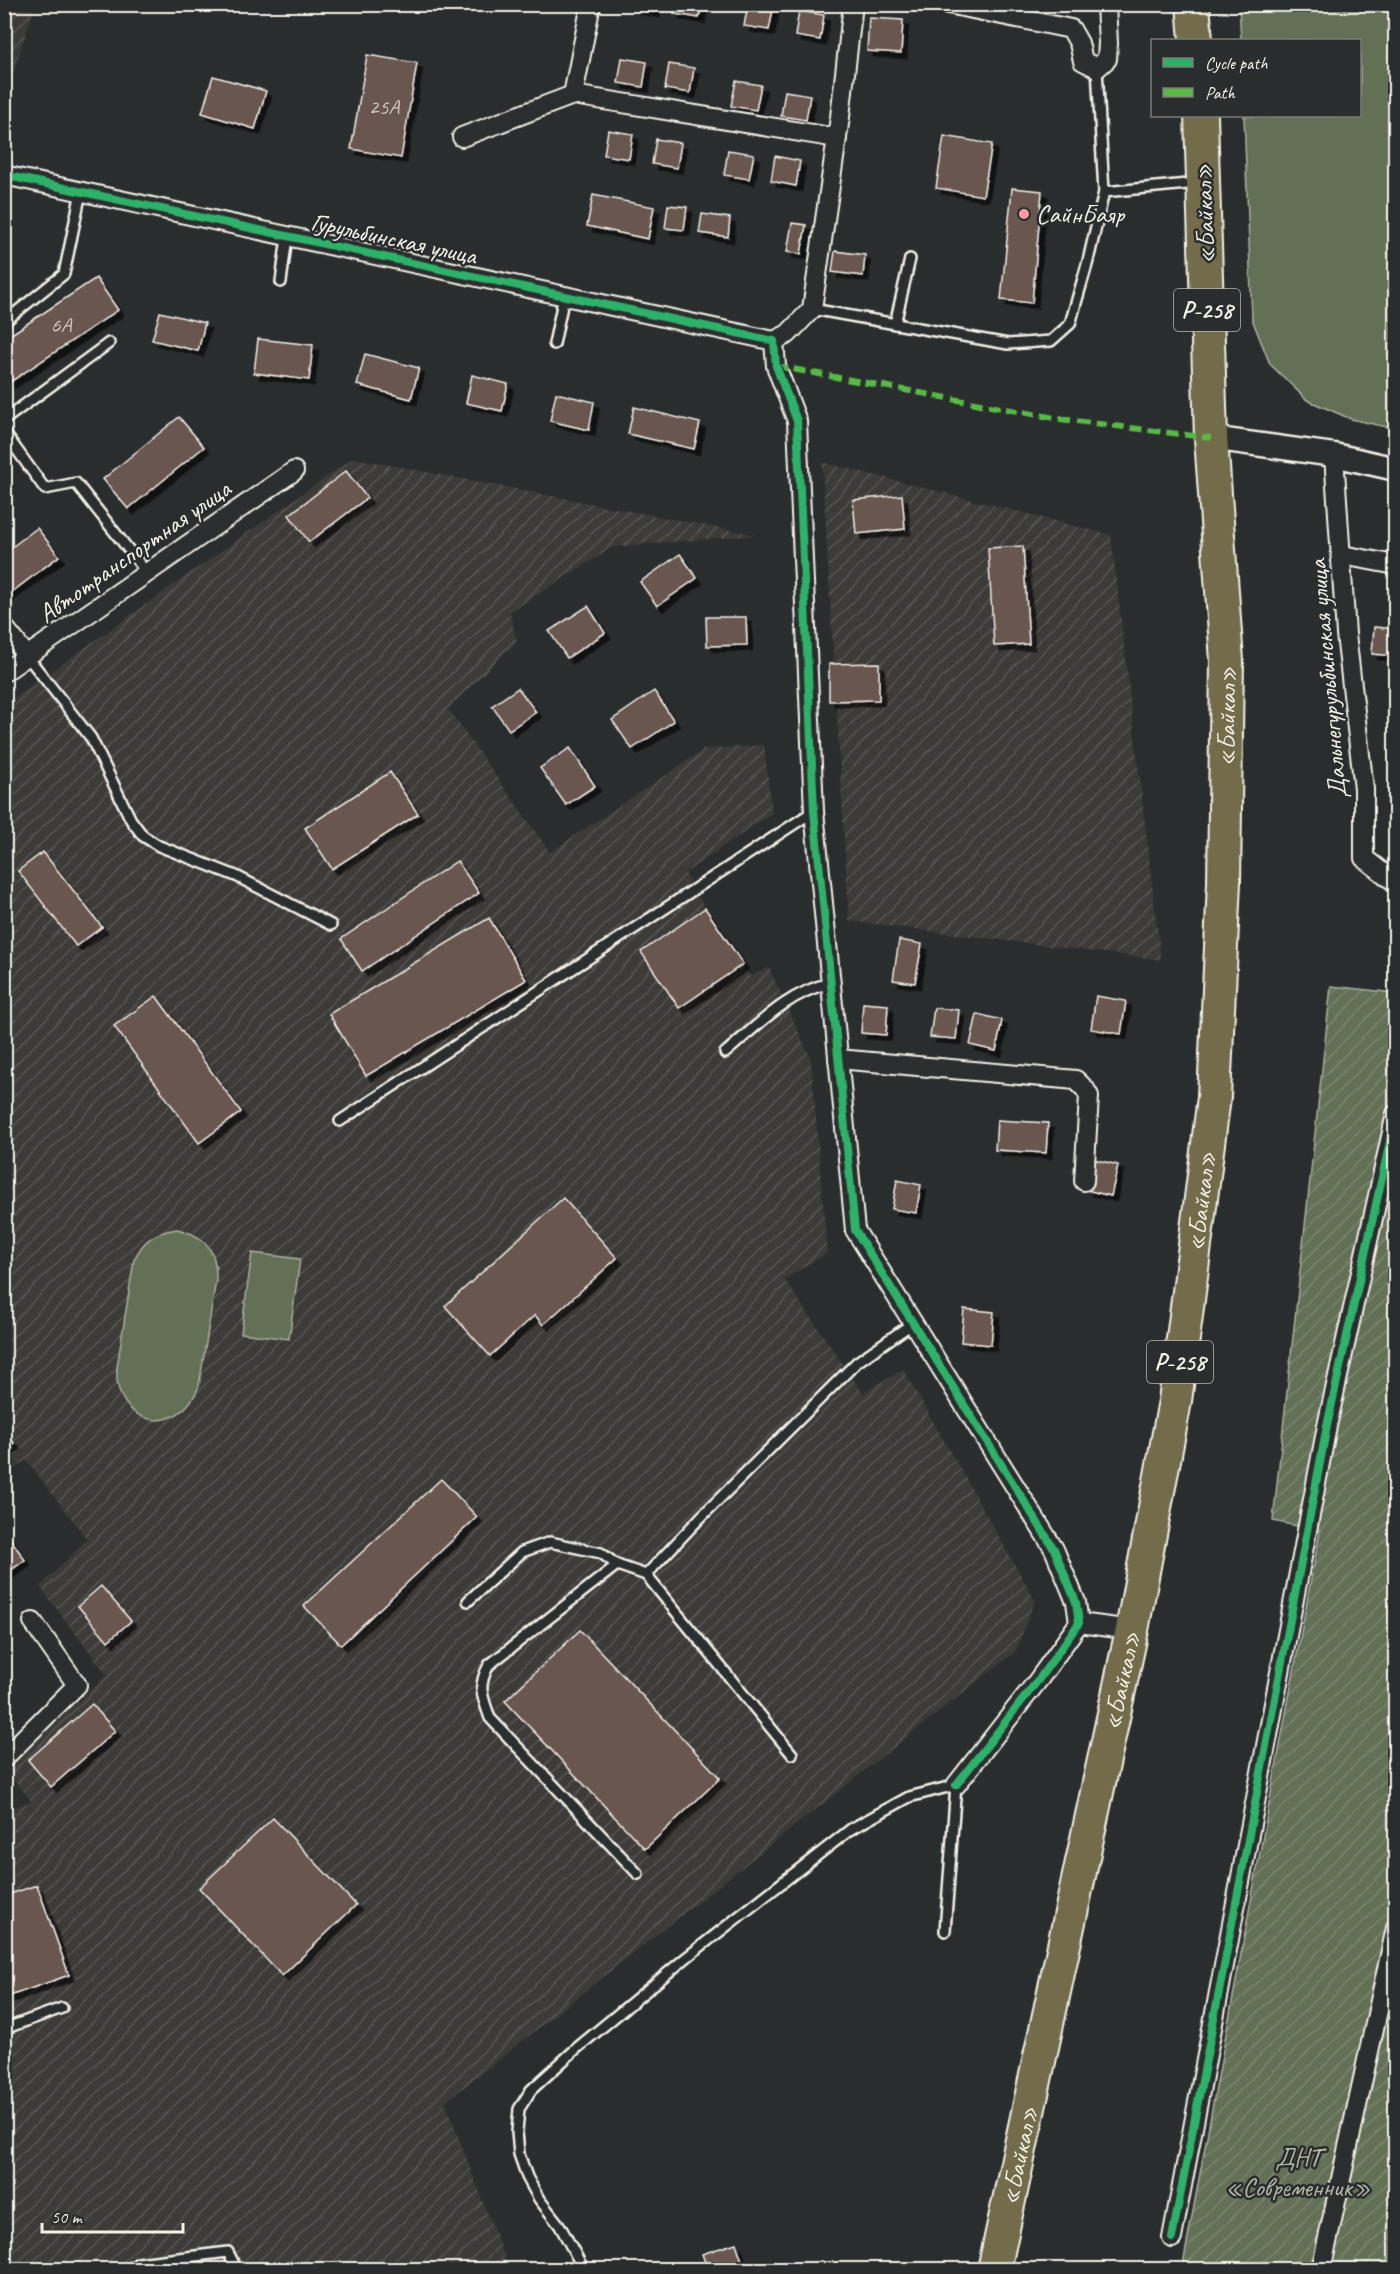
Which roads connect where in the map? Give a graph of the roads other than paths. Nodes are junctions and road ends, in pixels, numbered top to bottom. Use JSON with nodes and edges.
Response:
{"nodes":[{"id":1,"x":591,"y":4,"type":"edge"},
{"id":2,"x":853,"y":4,"type":"edge"},
{"id":3,"x":948,"y":4,"type":"edge"},
{"id":4,"x":1106,"y":4,"type":"edge"},
{"id":5,"x":1192,"y":4,"type":"edge"},
{"id":6,"x":1196,"y":39,"type":"edge"},
{"id":7,"x":1097,"y":68,"type":"junction"},
{"id":8,"x":573,"y":95,"type":"junction"},
{"id":9,"x":1201,"y":117,"type":"edge"},
{"id":10,"x":462,"y":137,"type":"dead end"},
{"id":11,"x":837,"y":138,"type":"junction"},
{"id":12,"x":4,"y":175,"type":"edge"},
{"id":13,"x":1203,"y":183,"type":"junction"},
{"id":14,"x":81,"y":192,"type":"junction"},
{"id":15,"x":1104,"y":192,"type":"junction"},
{"id":16,"x":287,"y":237,"type":"junction"},
{"id":17,"x":910,"y":259,"type":"dead end"},
{"id":18,"x":281,"y":282,"type":"dead end"},
{"id":19,"x":564,"y":296,"type":"junction"},
{"id":20,"x":812,"y":309,"type":"junction"},
{"id":21,"x":4,"y":322,"type":"edge"},
{"id":22,"x":895,"y":324,"type":"junction"},
{"id":23,"x":774,"y":341,"type":"junction"},
{"id":24,"x":108,"y":343,"type":"dead end"},
{"id":25,"x":554,"y":344,"type":"dead end"},
{"id":26,"x":4,"y":420,"type":"edge"},
{"id":27,"x":4,"y":432,"type":"edge"},
{"id":28,"x":1211,"y":438,"type":"junction"},
{"id":29,"x":1334,"y":455,"type":"junction"},
{"id":30,"x":1395,"y":469,"type":"edge"},
{"id":31,"x":294,"y":471,"type":"dead end"},
{"id":32,"x":1342,"y":555,"type":"junction"},
{"id":33,"x":1395,"y":565,"type":"edge"},
{"id":34,"x":147,"y":573,"type":"junction"},
{"id":35,"x":4,"y":627,"type":"edge"},
{"id":36,"x":27,"y":656,"type":"junction"},
{"id":37,"x":4,"y":672,"type":"edge"},
{"id":38,"x":814,"y":811,"type":"junction"},
{"id":39,"x":1395,"y":883,"type":"edge"},
{"id":40,"x":331,"y":925,"type":"dead end"},
{"id":41,"x":831,"y":983,"type":"junction"},
{"id":42,"x":725,"y":1053,"type":"dead end"},
{"id":43,"x":838,"y":1059,"type":"junction"},
{"id":44,"x":1395,"y":1114,"type":"edge"},
{"id":45,"x":340,"y":1121,"type":"dead end"},
{"id":46,"x":1084,"y":1181,"type":"dead end"},
{"id":47,"x":913,"y":1323,"type":"junction"},
{"id":48,"x":617,"y":1565,"type":"junction"},
{"id":49,"x":646,"y":1575,"type":"junction"},
{"id":50,"x":468,"y":1601,"type":"dead end"},
{"id":51,"x":33,"y":1622,"type":"dead end"},
{"id":52,"x":1079,"y":1623,"type":"junction"},
{"id":53,"x":1132,"y":1630,"type":"junction"},
{"id":54,"x":792,"y":1754,"type":"dead end"},
{"id":55,"x":4,"y":1758,"type":"edge"},
{"id":56,"x":956,"y":1785,"type":"junction"},
{"id":57,"x":638,"y":1874,"type":"dead end"},
{"id":58,"x":1395,"y":1928,"type":"edge"},
{"id":59,"x":945,"y":1931,"type":"dead end"},
{"id":60,"x":62,"y":2008,"type":"dead end"},
{"id":61,"x":4,"y":2029,"type":"edge"},
{"id":62,"x":1172,"y":2238,"type":"dead end"},
{"id":63,"x":129,"y":2270,"type":"edge"},
{"id":64,"x":237,"y":2270,"type":"edge"},
{"id":65,"x":584,"y":2270,"type":"edge"},
{"id":66,"x":993,"y":2270,"type":"edge"},
{"id":67,"x":1321,"y":2270,"type":"edge"}],
"edges":[{"from":1,"to":8,"type":"street"},
{"from":2,"to":11,"type":"street"},
{"from":3,"to":7,"type":"street"},
{"from":4,"to":7,"type":"street"},
{"from":5,"to":6,"type":"highway"},
{"from":7,"to":15,"type":"lane"},
{"from":8,"to":10,"type":"street"},
{"from":8,"to":11,"type":"street"},
{"from":9,"to":13,"type":"highway","name":"«Байкал»","number":"Р-258"},
{"from":11,"to":20,"type":"street"},
{"from":12,"to":14,"type":"street","name":"Гурульбинская улица"},
{"from":13,"to":15,"type":"lane"},
{"from":13,"to":28,"type":"highway","name":"«Байкал»","number":"Р-258"},
{"from":14,"to":16,"type":"street","name":"Гурульбинская улица"},
{"from":14,"to":21,"type":"lane"},
{"from":15,"to":22,"type":"lane"},
{"from":16,"to":18,"type":"lane"},
{"from":16,"to":19,"type":"street","name":"Гурульбинская улица"},
{"from":17,"to":22,"type":"lane"},
{"from":19,"to":23,"type":"street","name":"Гурульбинская улица"},
{"from":19,"to":25,"type":"lane"},
{"from":20,"to":22,"type":"lane"},
{"from":20,"to":23,"type":"street"},
{"from":23,"to":38,"type":"street"},
{"from":24,"to":26,"type":"lane"},
{"from":27,"to":34,"type":"lane"},
{"from":28,"to":29,"type":"street"},
{"from":28,"to":53,"type":"highway","name":"«Байкал»","number":"Р-258"},
{"from":29,"to":30,"type":"street"},
{"from":29,"to":32,"type":"street","name":"Дальнегурульбинская улица"},
{"from":31,"to":34,"type":"street","name":"Автотранспортная улица"},
{"from":32,"to":33,"type":"street"},
{"from":32,"to":39,"type":"street","name":"Дальнегурульбинская улица"},
{"from":34,"to":36,"type":"street","name":"Автотранспортная улица"},
{"from":35,"to":36,"type":"street"},
{"from":36,"to":37,"type":"street","name":"Автотранспортная улица"},
{"from":36,"to":40,"type":"lane"},
{"from":38,"to":41,"type":"street"},
{"from":38,"to":45,"type":"lane"},
{"from":41,"to":42,"type":"lane"},
{"from":41,"to":43,"type":"street"},
{"from":43,"to":46,"type":"street"},
{"from":43,"to":47,"type":"street"},
{"from":44,"to":62,"type":"street"},
{"from":47,"to":49,"type":"lane"},
{"from":47,"to":52,"type":"street"},
{"from":48,"to":49,"type":"lane"},
{"from":48,"to":50,"type":"lane"},
{"from":48,"to":57,"type":"lane"},
{"from":49,"to":54,"type":"lane"},
{"from":51,"to":55,"type":"street"},
{"from":52,"to":53,"type":"street"},
{"from":52,"to":56,"type":"street"},
{"from":53,"to":66,"type":"highway","name":"«Байкал»","number":"Р-258"},
{"from":56,"to":59,"type":"lane"},
{"from":56,"to":65,"type":"lane"},
{"from":58,"to":67,"type":"street"},
{"from":60,"to":61,"type":"lane"},
{"from":63,"to":64,"type":"lane"}]}
